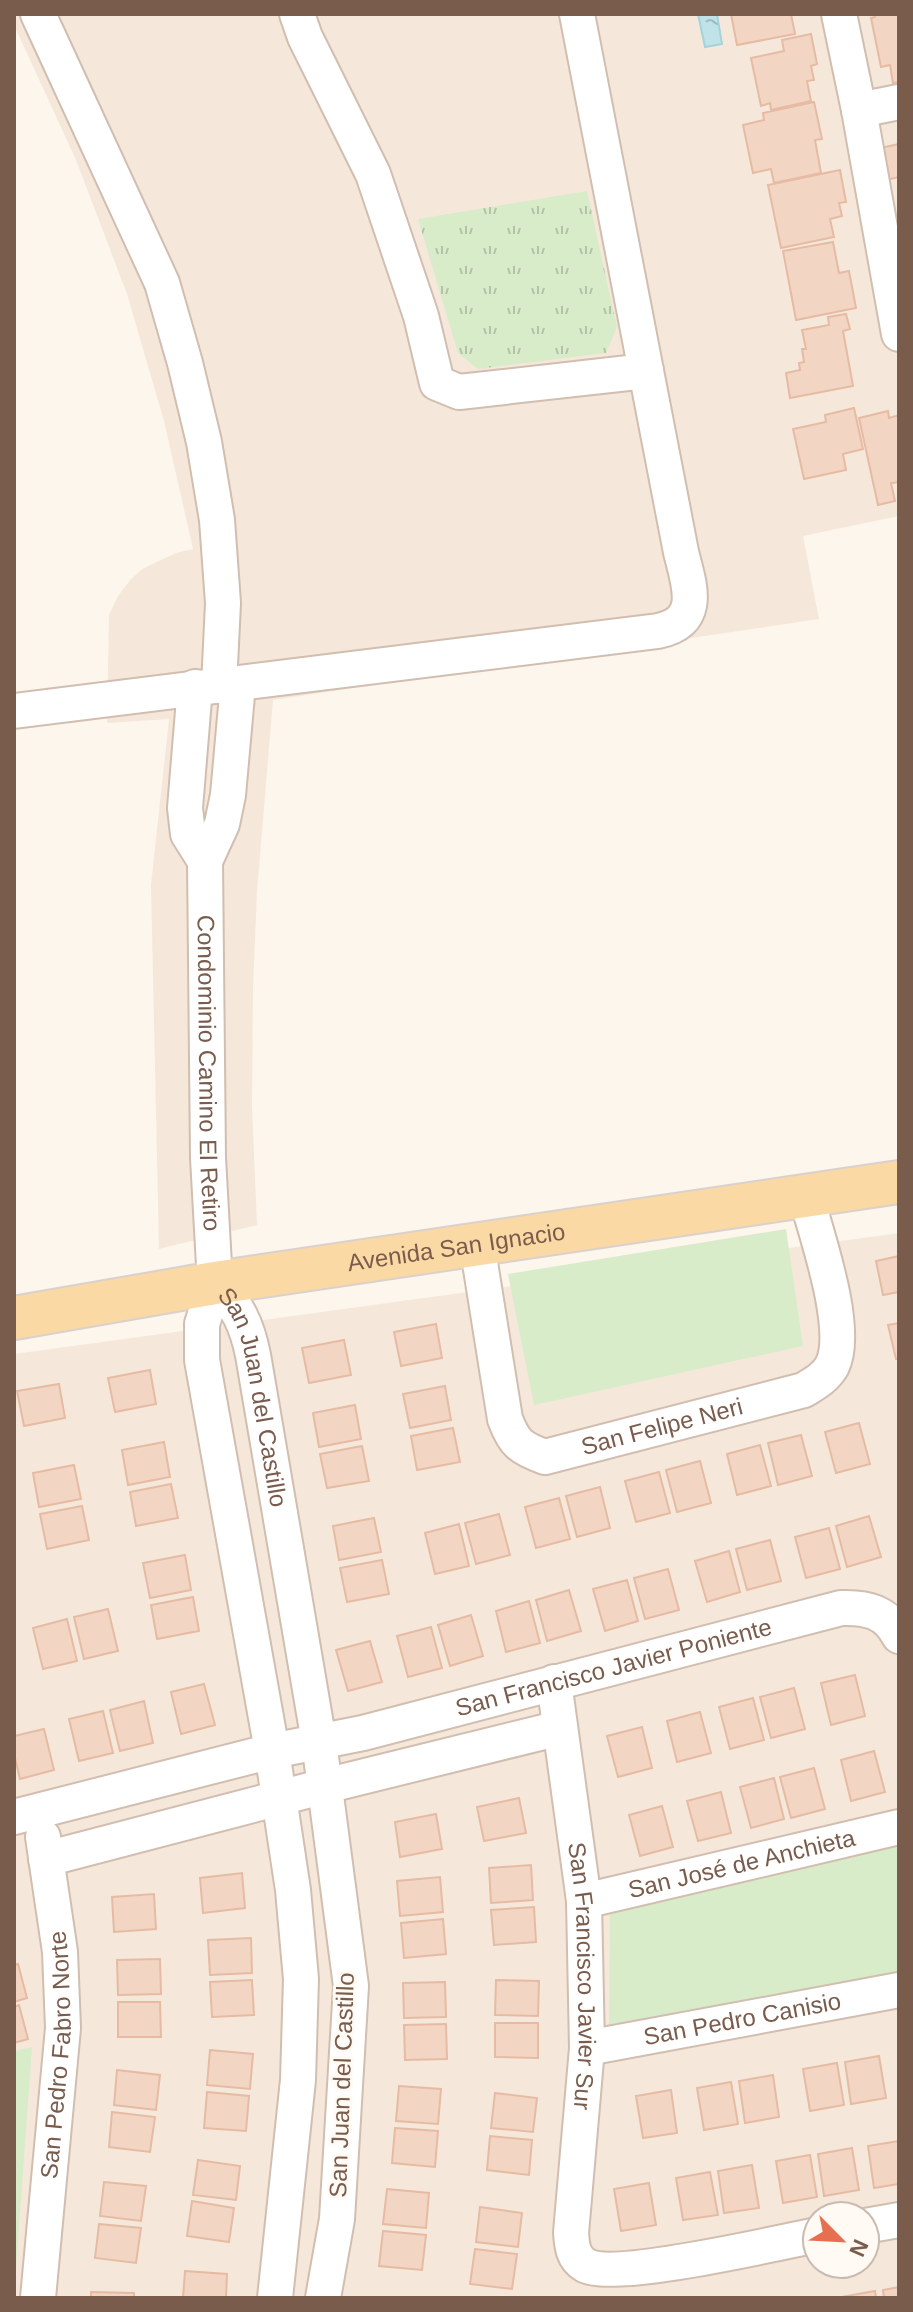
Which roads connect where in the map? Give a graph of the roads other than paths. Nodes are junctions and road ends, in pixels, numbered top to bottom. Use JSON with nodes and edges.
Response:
{"nodes":[{"id":1,"x":38,"y":14,"type":"edge"},
{"id":2,"x":297,"y":14,"type":"edge"},
{"id":3,"x":577,"y":14,"type":"edge"},
{"id":4,"x":839,"y":14,"type":"edge"},
{"id":5,"x":899,"y":102,"type":"edge"},
{"id":6,"x":859,"y":110,"type":"junction"},
{"id":7,"x":899,"y":334,"type":"edge"},
{"id":8,"x":646,"y":371,"type":"junction"},
{"id":9,"x":217,"y":686,"type":"junction"},
{"id":10,"x":14,"y":711,"type":"edge"},
{"id":11,"x":899,"y":1182,"type":"edge"},
{"id":12,"x":806,"y":1196,"type":"junction"},
{"id":13,"x":477,"y":1244,"type":"junction"},
{"id":14,"x":215,"y":1283,"type":"junction"},
{"id":15,"x":14,"y":1318,"type":"edge"},
{"id":16,"x":298,"y":1621,"type":"junction"},
{"id":17,"x":251,"y":1628,"type":"junction"},
{"id":18,"x":899,"y":1636,"type":"edge"},
{"id":19,"x":554,"y":1682,"type":"junction"},
{"id":20,"x":560,"y":1728,"type":"junction"},
{"id":21,"x":319,"y":1742,"type":"junction"},
{"id":22,"x":272,"y":1751,"type":"junction"},
{"id":23,"x":325,"y":1786,"type":"junction"},
{"id":24,"x":279,"y":1799,"type":"junction"},
{"id":25,"x":26,"y":1814,"type":"edge"},
{"id":26,"x":899,"y":1827,"type":"edge"},
{"id":27,"x":46,"y":1859,"type":"junction"},
{"id":28,"x":584,"y":1901,"type":"junction"},
{"id":29,"x":899,"y":1990,"type":"edge"},
{"id":30,"x":587,"y":2048,"type":"junction"},
{"id":31,"x":801,"y":2238,"type":"edge"},
{"id":32,"x":38,"y":2298,"type":"edge"},
{"id":33,"x":275,"y":2298,"type":"edge"},
{"id":34,"x":323,"y":2298,"type":"edge"}],
"edges":[{"from":1,"to":9,"type":"street","name":"Condominio Camino El Retiro"},
{"from":2,"to":8,"type":"street"},
{"from":3,"to":8,"type":"street"},
{"from":4,"to":6,"type":"street"},
{"from":5,"to":6,"type":"street"},
{"from":6,"to":7,"type":"street"},
{"from":8,"to":9,"type":"street"},
{"from":9,"to":10,"type":"street"},
{"from":9,"to":14,"type":"street","name":"Condominio Camino El Retiro"},
{"from":11,"to":12,"type":"main road","name":"Avenida San Ignacio"},
{"from":12,"to":13,"type":"main road","name":"Avenida San Ignacio"},
{"from":12,"to":13,"type":"street","name":"San Felipe Neri"},
{"from":13,"to":14,"type":"main road","name":"Avenida San Ignacio"},
{"from":14,"to":15,"type":"main road","name":"Avenida San Ignacio"},
{"from":14,"to":16,"type":"street","name":"San Juan del Castillo"},
{"from":14,"to":17,"type":"street","name":"San Juan del Castillo"},
{"from":16,"to":17,"type":"street"},
{"from":16,"to":21,"type":"street","name":"San Juan del Castillo"},
{"from":17,"to":22,"type":"street","name":"San Juan del Castillo"},
{"from":18,"to":19,"type":"street","name":"San Francisco Javier Poniente"},
{"from":19,"to":20,"type":"street","name":"San Francisco Javier Sur"},
{"from":19,"to":21,"type":"street","name":"San Francisco Javier Poniente"},
{"from":20,"to":23,"type":"street","name":"San Francisco Javier Poniente"},
{"from":20,"to":28,"type":"street","name":"San Francisco Javier Sur"},
{"from":21,"to":22,"type":"street","name":"San Francisco Javier Poniente"},
{"from":21,"to":23,"type":"street","name":"San Juan del Castillo"},
{"from":22,"to":24,"type":"street","name":"San Juan del Castillo"},
{"from":22,"to":25,"type":"street","name":"San Francisco Javier Poniente"},
{"from":23,"to":24,"type":"street","name":"San Francisco Javier Poniente"},
{"from":23,"to":34,"type":"street","name":"San Juan del Castillo"},
{"from":24,"to":27,"type":"street","name":"San Francisco Javier Poniente"},
{"from":24,"to":33,"type":"street","name":"San Juan del Castillo"},
{"from":25,"to":27,"type":"street","name":"San Pedro Fabro Norte"},
{"from":26,"to":28,"type":"street","name":"San José de Anchieta"},
{"from":27,"to":32,"type":"street","name":"San Pedro Fabro Norte"},
{"from":28,"to":30,"type":"street","name":"San Francisco Javier Sur"},
{"from":29,"to":30,"type":"street","name":"San Pedro Canisio"},
{"from":30,"to":31,"type":"street","name":"San Francisco Javier Sur"}]}
